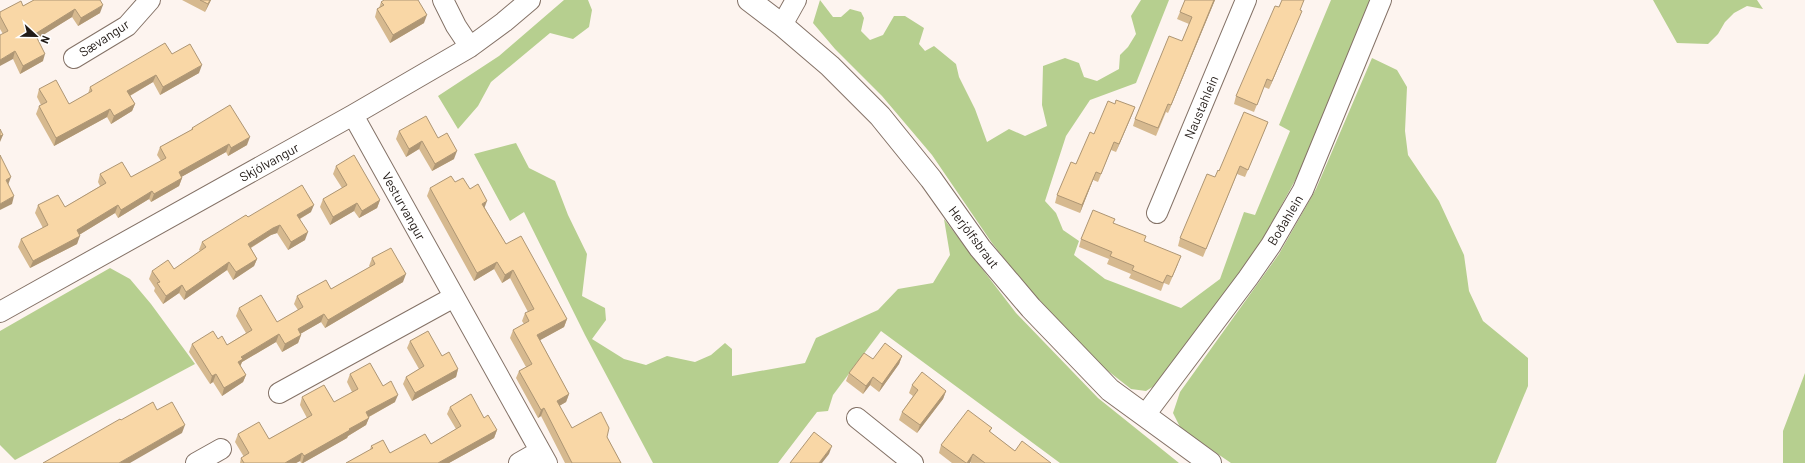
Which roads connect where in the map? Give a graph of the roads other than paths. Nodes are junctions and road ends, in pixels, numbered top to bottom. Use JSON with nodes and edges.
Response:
{"nodes":[{"id":1,"x":150,"y":0,"type":"edge"},
{"id":2,"x":443,"y":0,"type":"edge"},
{"id":3,"x":530,"y":0,"type":"edge"},
{"id":4,"x":749,"y":0,"type":"edge"},
{"id":5,"x":796,"y":0,"type":"edge"},
{"id":6,"x":1246,"y":0,"type":"edge"},
{"id":7,"x":1381,"y":0,"type":"edge"},
{"id":8,"x":782,"y":25,"type":"junction"},
{"id":9,"x":470,"y":46,"type":"junction"},
{"id":10,"x":74,"y":58,"type":"dead end"},
{"id":11,"x":353,"y":115,"type":"junction"},
{"id":12,"x":1157,"y":213,"type":"dead end"},
{"id":13,"x":454,"y":297,"type":"junction"},
{"id":14,"x":2,"y":305,"type":"edge"},
{"id":15,"x":279,"y":393,"type":"dead end"},
{"id":16,"x":1145,"y":415,"type":"junction"},
{"id":17,"x":857,"y":418,"type":"dead end"},
{"id":18,"x":221,"y":449,"type":"dead end"},
{"id":19,"x":544,"y":457,"type":"edge"},
{"id":20,"x":196,"y":463,"type":"edge"},
{"id":21,"x":519,"y":463,"type":"edge"},
{"id":22,"x":912,"y":463,"type":"edge"},
{"id":23,"x":1210,"y":463,"type":"edge"}],
"edges":[{"from":1,"to":10,"type":"street","name":"Sævangur"},
{"from":2,"to":9,"type":"street"},
{"from":3,"to":9,"type":"street","name":"Skjólvangur"},
{"from":4,"to":8,"type":"street","name":"Herjólfsbraut"},
{"from":5,"to":8,"type":"street"},
{"from":6,"to":12,"type":"street","name":"Naustahlein"},
{"from":7,"to":16,"type":"street","name":"Boðahlein"},
{"from":8,"to":16,"type":"street","name":"Herjólfsbraut"},
{"from":9,"to":11,"type":"street","name":"Skjólvangur"},
{"from":11,"to":13,"type":"street","name":"Vesturvangur"},
{"from":11,"to":14,"type":"street","name":"Skjólvangur"},
{"from":13,"to":15,"type":"street"},
{"from":13,"to":19,"type":"street","name":"Vesturvangur"},
{"from":16,"to":23,"type":"street","name":"Herjólfsbraut"},
{"from":17,"to":22,"type":"street"},
{"from":18,"to":20,"type":"street"},
{"from":19,"to":21,"type":"street","name":"Vesturvangur"}]}
